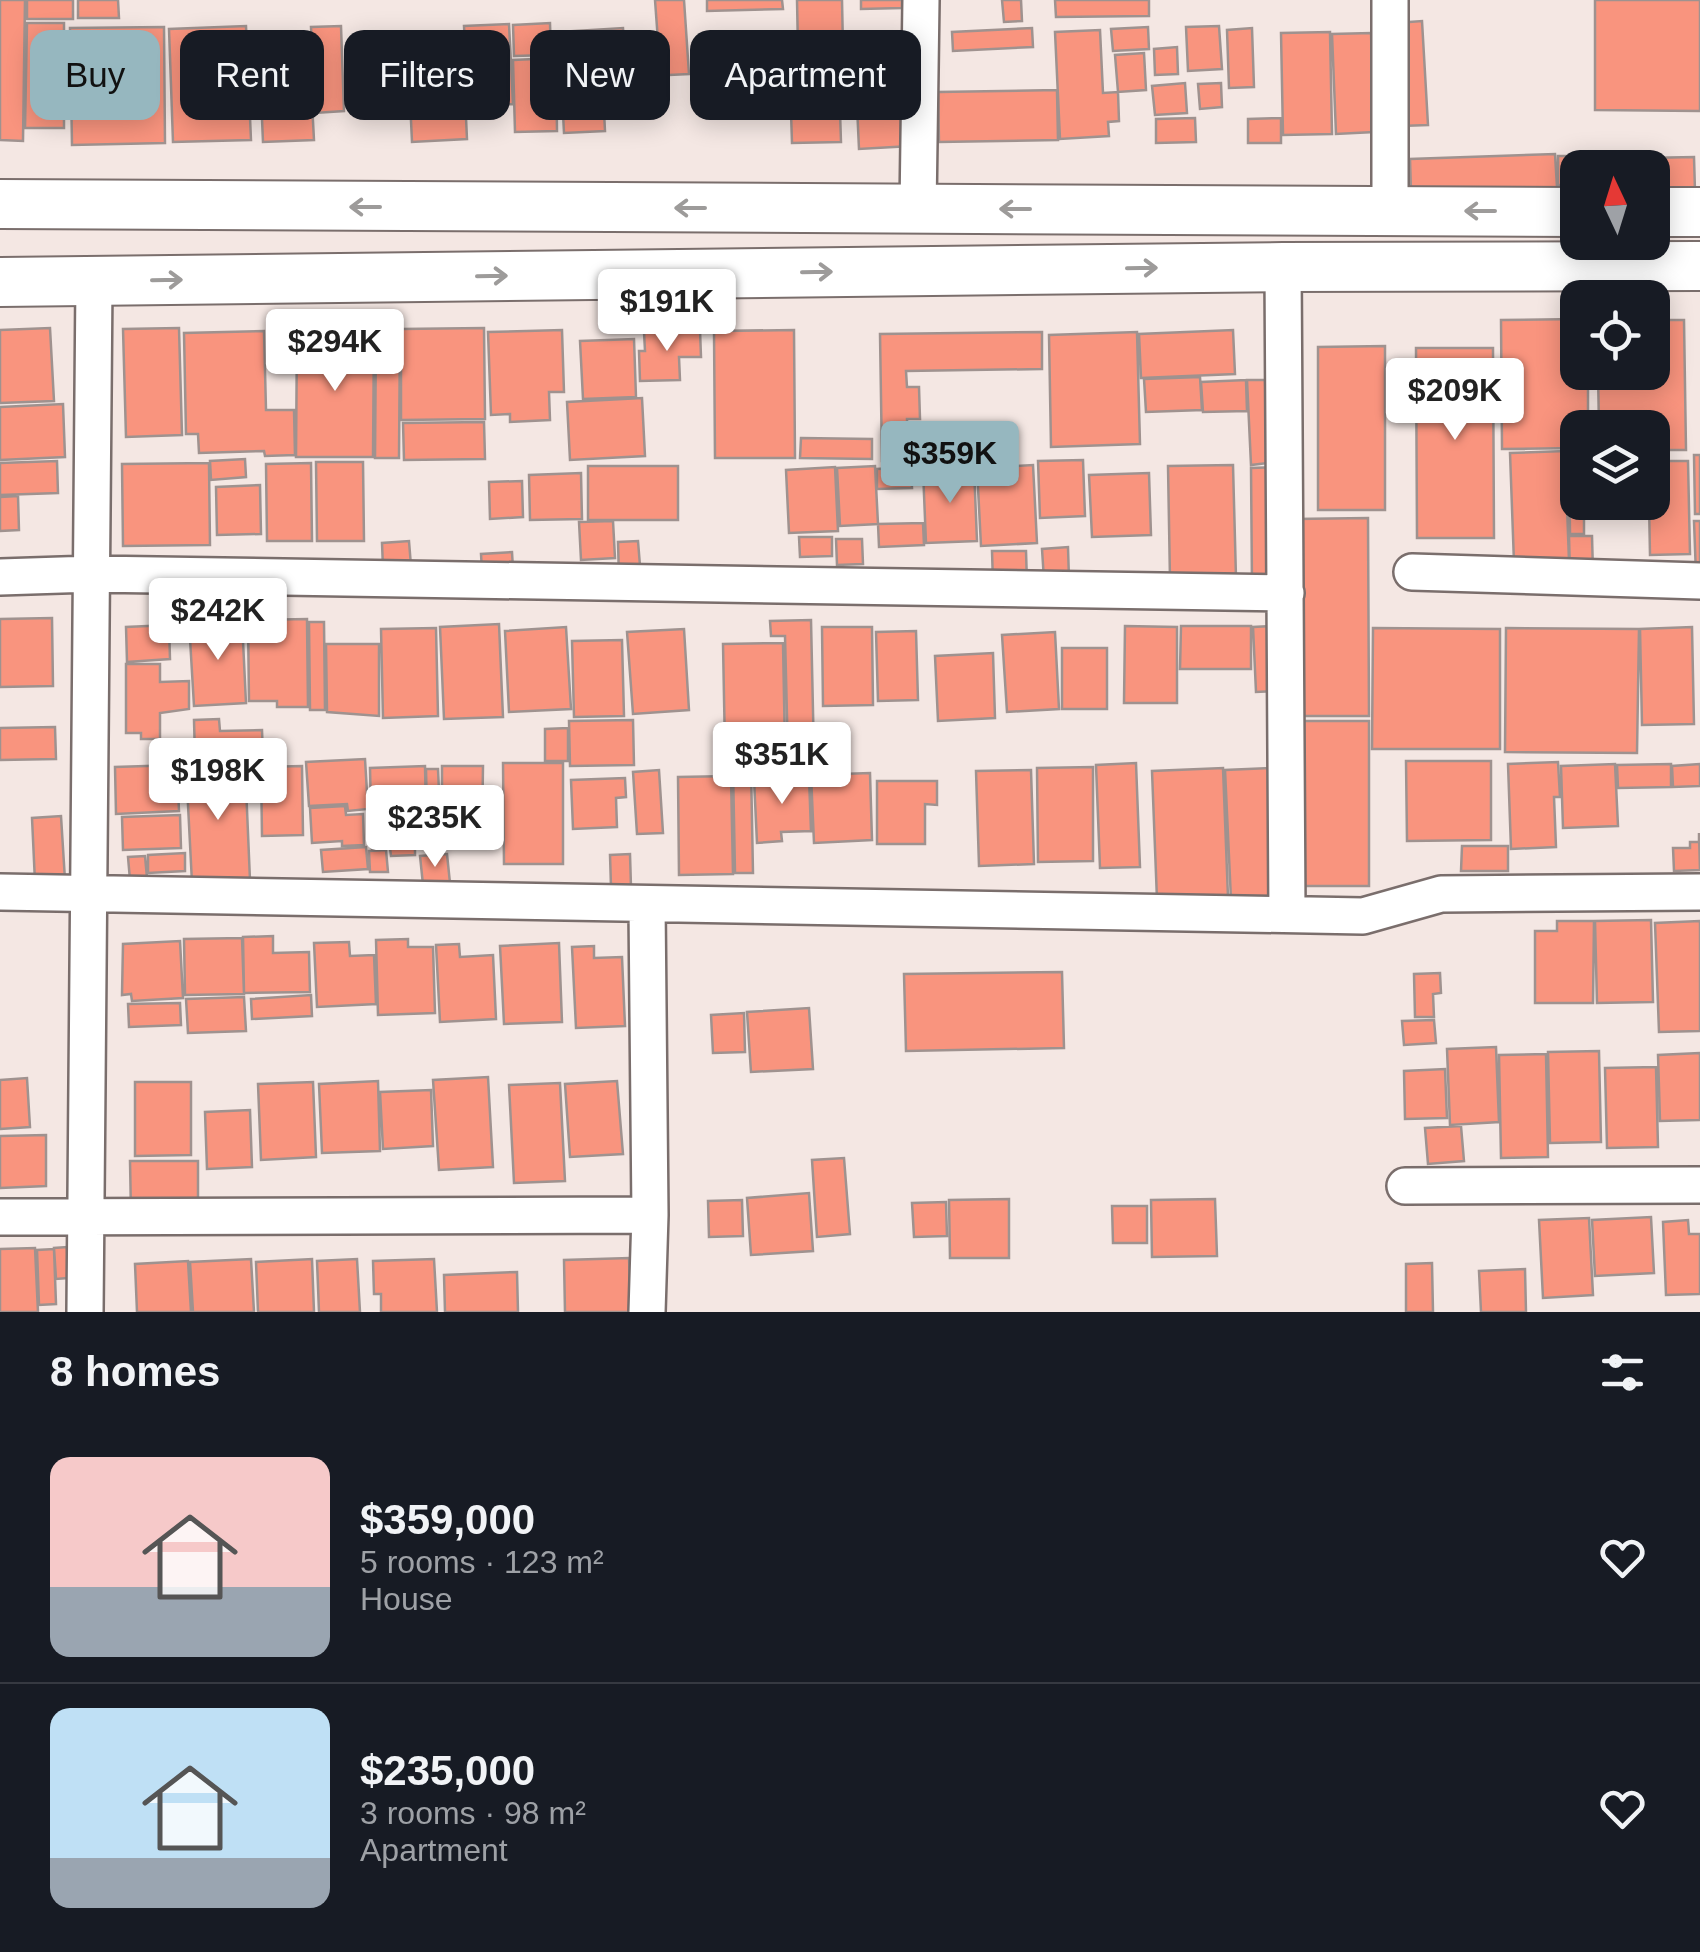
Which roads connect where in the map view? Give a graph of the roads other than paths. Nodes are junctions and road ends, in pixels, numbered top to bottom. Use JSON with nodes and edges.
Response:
{"nodes":[{"id":1,"x":920,"y":0,"type":"edge"},
{"id":2,"x":1390,"y":0,"type":"edge"},
{"id":3,"x":0,"y":204,"type":"edge"},
{"id":4,"x":918,"y":209,"type":"junction"},
{"id":5,"x":1390,"y":210,"type":"junction"},
{"id":6,"x":1560,"y":212,"type":"edge"},
{"id":7,"x":1670,"y":212,"type":"edge"},
{"id":8,"x":1700,"y":212,"type":"edge"},
{"id":9,"x":1700,"y":266,"type":"edge"},
{"id":10,"x":1283,"y":267,"type":"junction"},
{"id":11,"x":94,"y":280,"type":"junction"},
{"id":12,"x":0,"y":282,"type":"edge"},
{"id":13,"x":1412,"y":572,"type":"dead end"},
{"id":14,"x":92,"y":574,"type":"junction"},
{"id":15,"x":0,"y":577,"type":"edge"},
{"id":16,"x":1700,"y":581,"type":"edge"},
{"id":17,"x":1286,"y":593,"type":"junction"},
{"id":18,"x":0,"y":892,"type":"edge"},
{"id":19,"x":89,"y":892,"type":"junction"},
{"id":20,"x":1700,"y":892,"type":"edge"},
{"id":21,"x":647,"y":904,"type":"junction"},
{"id":22,"x":1286,"y":914,"type":"junction"},
{"id":23,"x":1700,"y":1185,"type":"edge"},
{"id":24,"x":1406,"y":1186,"type":"dead end"},
{"id":25,"x":650,"y":1214,"type":"junction"},
{"id":26,"x":0,"y":1218,"type":"edge"},
{"id":27,"x":86,"y":1218,"type":"junction"},
{"id":28,"x":85,"y":1312,"type":"edge"},
{"id":29,"x":647,"y":1312,"type":"edge"}],
"edges":[{"from":1,"to":4,"type":"street"},
{"from":2,"to":5,"type":"street"},
{"from":4,"to":3,"type":"main road","one_way":true},
{"from":5,"to":4,"type":"main road","one_way":true},
{"from":6,"to":5,"type":"main road","one_way":true},
{"from":7,"to":8,"type":"main road"},
{"from":9,"to":10,"type":"main road"},
{"from":11,"to":10,"type":"main road","one_way":true},
{"from":10,"to":17,"type":"street"},
{"from":11,"to":12,"type":"main road"},
{"from":11,"to":14,"type":"street"},
{"from":13,"to":16,"type":"street"},
{"from":14,"to":15,"type":"street"},
{"from":14,"to":17,"type":"street"},
{"from":14,"to":19,"type":"street"},
{"from":17,"to":22,"type":"street"},
{"from":18,"to":19,"type":"street"},
{"from":19,"to":21,"type":"street"},
{"from":19,"to":27,"type":"street"},
{"from":20,"to":22,"type":"street"},
{"from":21,"to":22,"type":"street"},
{"from":21,"to":25,"type":"street"},
{"from":23,"to":24,"type":"street"},
{"from":25,"to":27,"type":"street"},
{"from":25,"to":29,"type":"street"},
{"from":26,"to":27,"type":"street"},
{"from":27,"to":28,"type":"street"}]}
